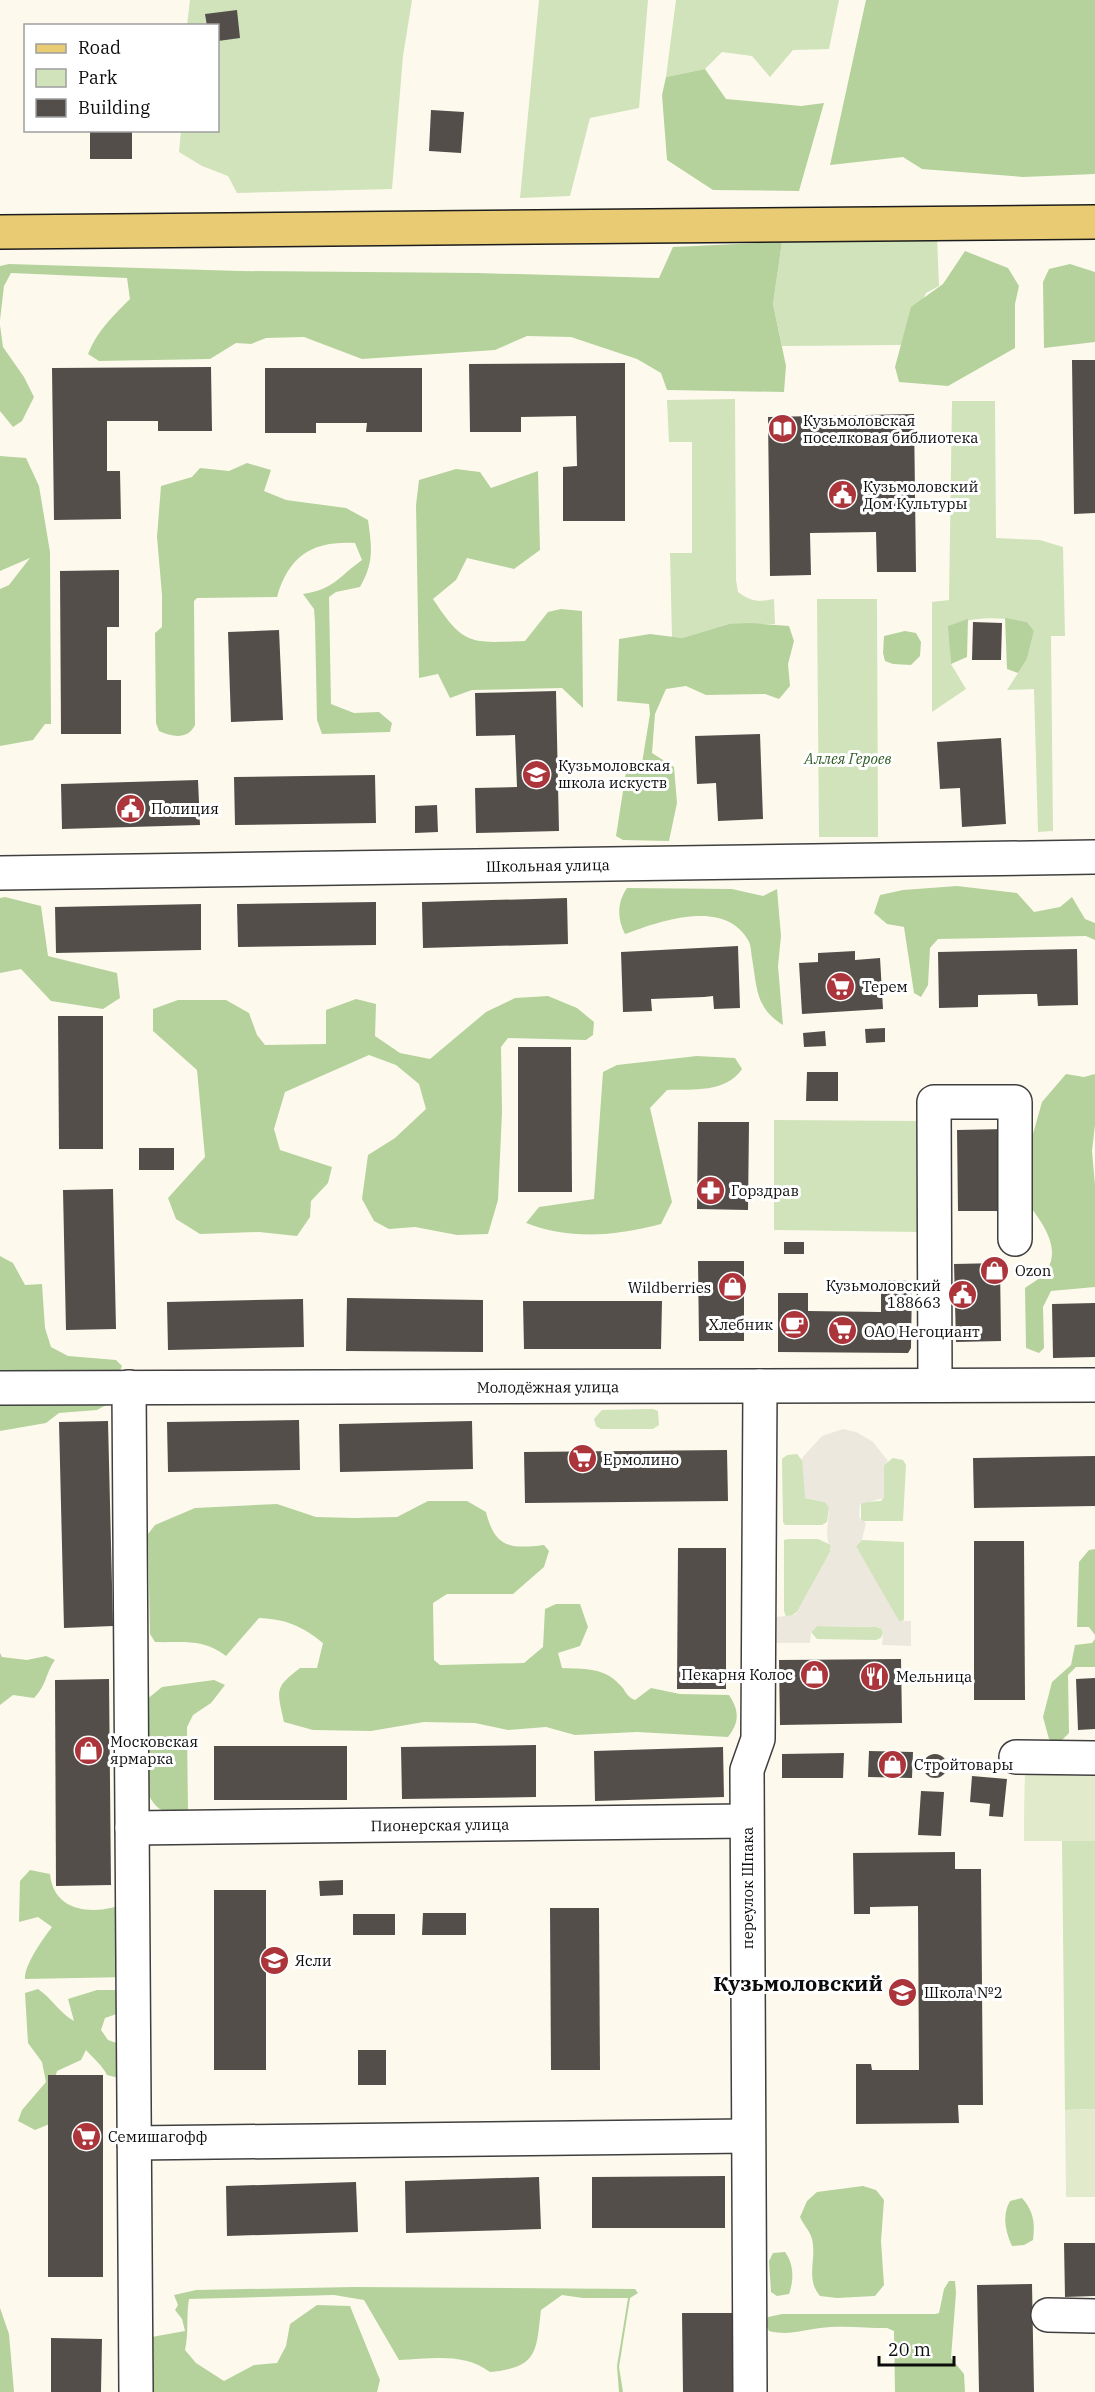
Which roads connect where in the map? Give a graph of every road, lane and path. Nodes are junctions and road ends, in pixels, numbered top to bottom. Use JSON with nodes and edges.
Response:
{"nodes":[{"id":1,"x":1095,"y":222,"type":"edge"},
{"id":2,"x":0,"y":232,"type":"edge"},
{"id":3,"x":1095,"y":857,"type":"edge"},
{"id":4,"x":0,"y":873,"type":"edge"},
{"id":5,"x":1015,"y":1239,"type":"dead end"},
{"id":6,"x":1095,"y":1384,"type":"edge"},
{"id":7,"x":935,"y":1385,"type":"junction"},
{"id":8,"x":760,"y":1386,"type":"junction"},
{"id":9,"x":129,"y":1387,"type":"junction"},
{"id":10,"x":0,"y":1388,"type":"edge"},
{"id":11,"x":1016,"y":1757,"type":"dead end"},
{"id":12,"x":1095,"y":1758,"type":"edge"},
{"id":13,"x":746,"y":1821,"type":"junction"},
{"id":14,"x":132,"y":1828,"type":"junction"},
{"id":15,"x":748,"y":2136,"type":"junction"},
{"id":16,"x":134,"y":2143,"type":"junction"},
{"id":17,"x":1048,"y":2315,"type":"dead end"},
{"id":18,"x":1095,"y":2316,"type":"edge"},
{"id":19,"x":136,"y":2392,"type":"edge"},
{"id":20,"x":750,"y":2392,"type":"edge"}],
"edges":[{"from":1,"to":2,"type":"main road"},
{"from":3,"to":4,"type":"street","name":"Школьная улица"},
{"from":5,"to":7,"type":"street"},
{"from":6,"to":7,"type":"street","name":"Молодёжная улица"},
{"from":7,"to":8,"type":"street","name":"Молодёжная улица"},
{"from":8,"to":9,"type":"street","name":"Молодёжная улица"},
{"from":8,"to":13,"type":"street","name":"переулок Шпака"},
{"from":9,"to":10,"type":"street","name":"Молодёжная улица"},
{"from":9,"to":14,"type":"street"},
{"from":11,"to":12,"type":"street"},
{"from":13,"to":14,"type":"street","name":"Пионерская улица"},
{"from":13,"to":15,"type":"street","name":"переулок Шпака"},
{"from":14,"to":16,"type":"street"},
{"from":15,"to":16,"type":"street"},
{"from":15,"to":20,"type":"street","name":"переулок Шпака"},
{"from":16,"to":19,"type":"street"},
{"from":17,"to":18,"type":"street"}]}
